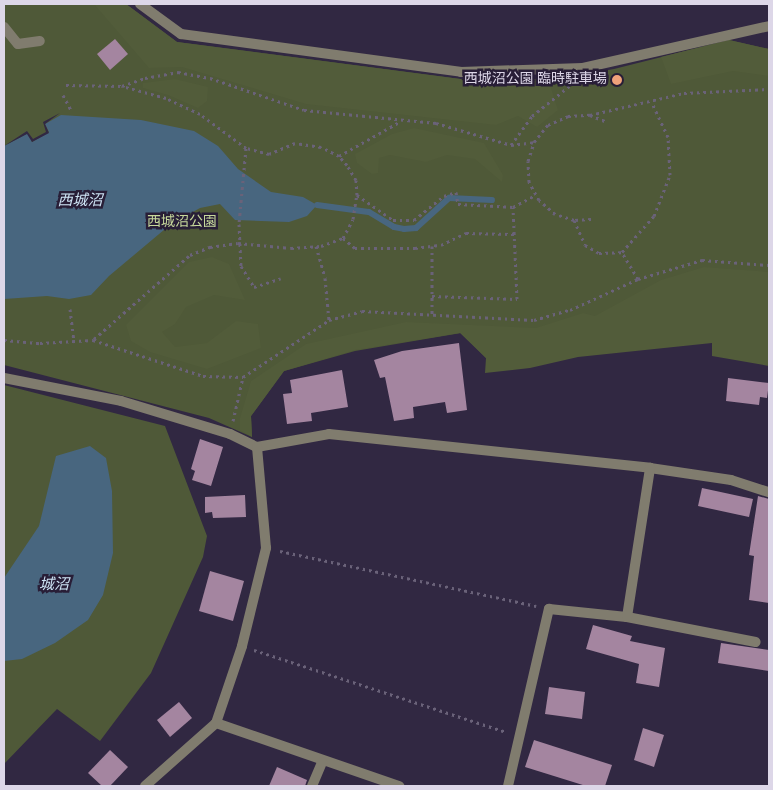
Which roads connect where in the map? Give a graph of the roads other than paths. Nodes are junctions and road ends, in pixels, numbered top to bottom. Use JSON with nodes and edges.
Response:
{"nodes":[{"id":1,"x":140,"y":4,"type":"edge"},
{"id":2,"x":769,"y":25,"type":"edge"},
{"id":3,"x":4,"y":26,"type":"edge"},
{"id":4,"x":40,"y":41,"type":"dead end"},
{"id":5,"x":4,"y":378,"type":"edge"},
{"id":6,"x":257,"y":446,"type":"junction"},
{"id":7,"x":650,"y":468,"type":"junction"},
{"id":8,"x":769,"y":492,"type":"edge"},
{"id":9,"x":626,"y":617,"type":"junction"},
{"id":10,"x":756,"y":642,"type":"dead end"},
{"id":11,"x":216,"y":723,"type":"junction"},
{"id":12,"x":322,"y":762,"type":"junction"},
{"id":13,"x":145,"y":786,"type":"edge"},
{"id":14,"x":312,"y":786,"type":"edge"},
{"id":15,"x":399,"y":786,"type":"edge"},
{"id":16,"x":508,"y":786,"type":"edge"}],
"edges":[{"from":1,"to":2,"type":"street"},
{"from":3,"to":4,"type":"street"},
{"from":5,"to":6,"type":"street"},
{"from":6,"to":7,"type":"street"},
{"from":6,"to":11,"type":"street"},
{"from":7,"to":8,"type":"street"},
{"from":7,"to":9,"type":"street"},
{"from":9,"to":10,"type":"street"},
{"from":9,"to":16,"type":"street"},
{"from":11,"to":12,"type":"street"},
{"from":11,"to":13,"type":"street"},
{"from":12,"to":14,"type":"street"},
{"from":12,"to":15,"type":"street"}]}
